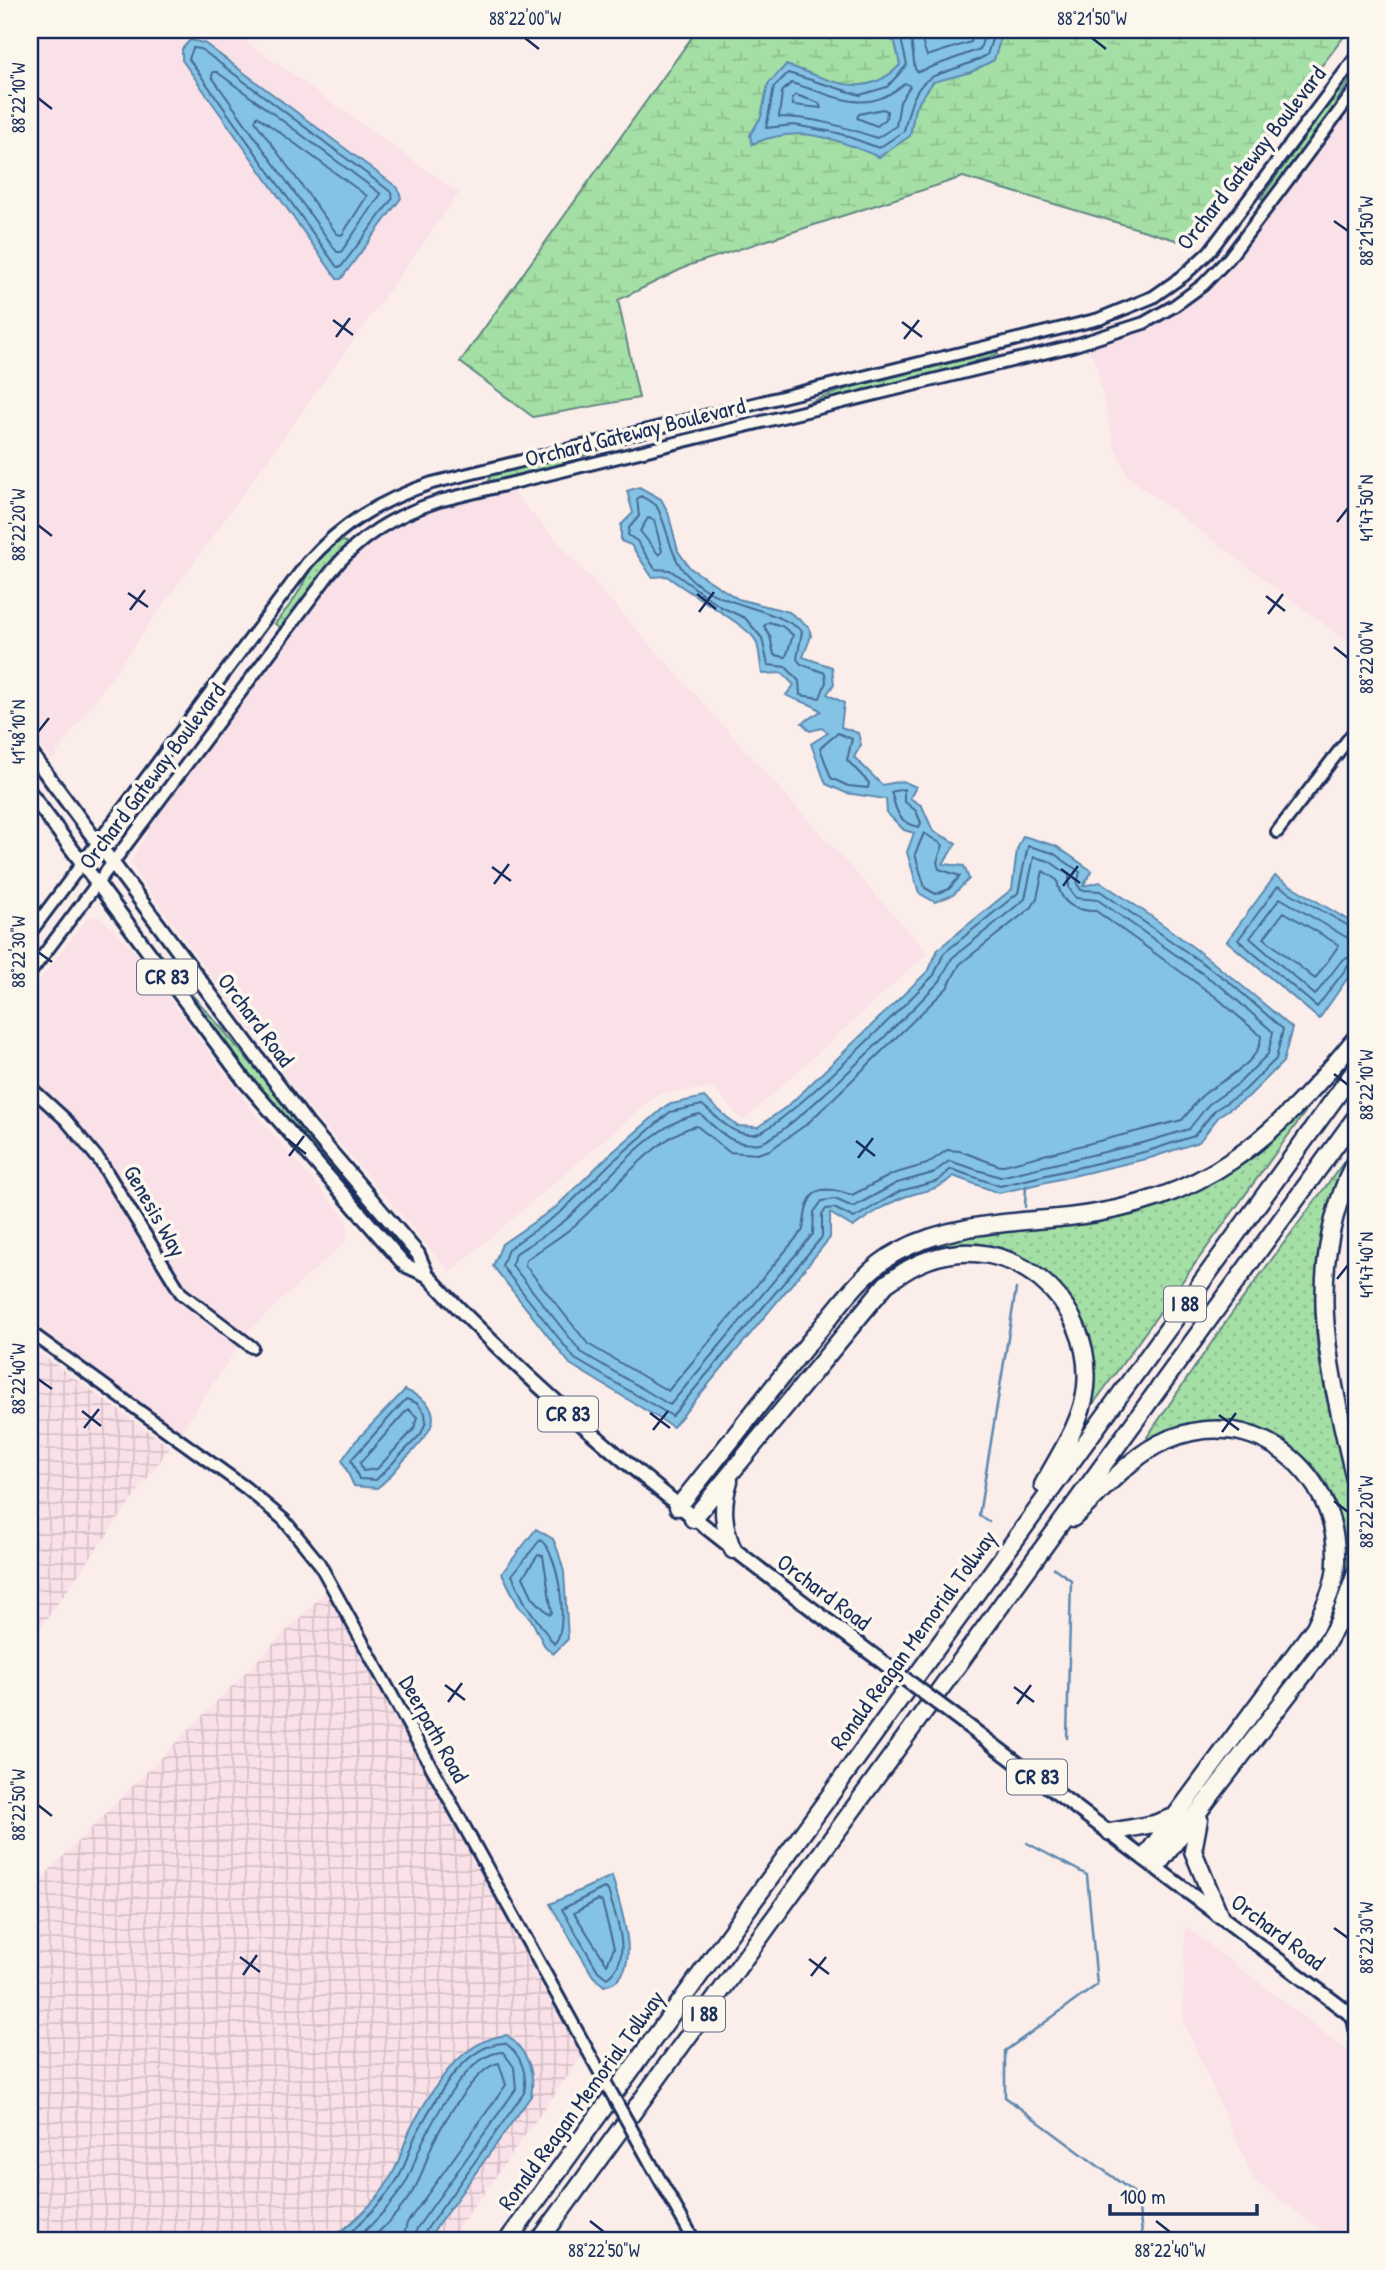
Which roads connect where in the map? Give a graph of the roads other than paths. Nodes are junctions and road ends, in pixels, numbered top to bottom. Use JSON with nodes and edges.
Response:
{"nodes":[{"id":1,"x":1356,"y":57,"type":"edge"},
{"id":2,"x":1356,"y":89,"type":"edge"},
{"id":3,"x":1356,"y":729,"type":"edge"},
{"id":4,"x":30,"y":752,"type":"edge"},
{"id":5,"x":30,"y":793,"type":"edge"},
{"id":6,"x":1277,"y":832,"type":"dead end"},
{"id":7,"x":97,"y":842,"type":"junction"},
{"id":8,"x":82,"y":863,"type":"junction"},
{"id":9,"x":113,"y":863,"type":"junction"},
{"id":10,"x":97,"y":884,"type":"junction"},
{"id":11,"x":30,"y":933,"type":"edge"},
{"id":12,"x":30,"y":973,"type":"edge"},
{"id":13,"x":1356,"y":1038,"type":"edge"},
{"id":14,"x":1356,"y":1069,"type":"edge"},
{"id":15,"x":30,"y":1087,"type":"edge"},
{"id":16,"x":1356,"y":1117,"type":"edge"},
{"id":17,"x":1356,"y":1159,"type":"edge"},
{"id":18,"x":426,"y":1275,"type":"junction"},
{"id":19,"x":30,"y":1332,"type":"edge"},
{"id":20,"x":252,"y":1347,"type":"dead end"},
{"id":21,"x":732,"y":1472,"type":"junction"},
{"id":22,"x":1356,"y":1484,"type":"edge"},
{"id":23,"x":678,"y":1507,"type":"junction"},
{"id":24,"x":693,"y":1519,"type":"junction"},
{"id":25,"x":1014,"y":1539,"type":"junction"},
{"id":26,"x":1046,"y":1544,"type":"junction"},
{"id":27,"x":733,"y":1550,"type":"junction"},
{"id":28,"x":1356,"y":1573,"type":"edge"},
{"id":29,"x":1202,"y":1810,"type":"junction"},
{"id":30,"x":1174,"y":1817,"type":"junction"},
{"id":31,"x":1110,"y":1832,"type":"junction"},
{"id":32,"x":1151,"y":1862,"type":"junction"},
{"id":33,"x":1219,"y":1914,"type":"junction"},
{"id":34,"x":1356,"y":2020,"type":"edge"},
{"id":35,"x":508,"y":2240,"type":"edge"},
{"id":36,"x":540,"y":2240,"type":"edge"},
{"id":37,"x":694,"y":2240,"type":"edge"}],
"edges":[{"from":1,"to":7,"type":"street","name":"Orchard Gateway Boulevard"},
{"from":2,"to":9,"type":"street","name":"Orchard Gateway Boulevard"},
{"from":3,"to":6,"type":"street"},
{"from":4,"to":7,"type":"main road","name":"Orchard Road","number":"CR 83"},
{"from":5,"to":8,"type":"main road","name":"Orchard Road","number":"CR 83"},
{"from":7,"to":8,"type":"street","name":"Orchard Gateway Boulevard"},
{"from":7,"to":9,"type":"main road","name":"Orchard Road","number":"CR 83"},
{"from":8,"to":10,"type":"main road","name":"Orchard Road","number":"CR 83"},
{"from":8,"to":11,"type":"street","name":"Orchard Gateway Boulevard"},
{"from":9,"to":10,"type":"street","name":"Orchard Gateway Boulevard"},
{"from":9,"to":18,"type":"main road","name":"Orchard Road","number":"CR 83"},
{"from":10,"to":12,"type":"street","name":"Orchard Gateway Boulevard"},
{"from":10,"to":18,"type":"main road","name":"Orchard Road","number":"CR 83"},
{"from":13,"to":23,"type":"highway"},
{"from":14,"to":25,"type":"highway","name":"Ronald Reagan Memorial Tollway","number":"I 88"},
{"from":15,"to":20,"type":"street","name":"Genesis Way"},
{"from":16,"to":26,"type":"highway","number":"I 88"},
{"from":17,"to":22,"type":"highway"},
{"from":18,"to":23,"type":"main road","name":"Orchard Road","number":"CR 83"},
{"from":19,"to":37,"type":"street","name":"Deerpath Road","bridge":true},
{"from":21,"to":24,"type":"highway"},
{"from":21,"to":25,"type":"highway"},
{"from":21,"to":27,"type":"highway"},
{"from":23,"to":24,"type":"main road","name":"Orchard Road","number":"CR 83"},
{"from":24,"to":27,"type":"main road","name":"Orchard Road","number":"CR 83"},
{"from":25,"to":35,"type":"highway","name":"Ronald Reagan Memorial Tollway","number":"I 88"},
{"from":26,"to":30,"type":"highway"},
{"from":26,"to":36,"type":"highway","number":"I 88"},
{"from":27,"to":31,"type":"main road","name":"Orchard Road","number":"CR 83","bridge":true},
{"from":28,"to":29,"type":"highway"},
{"from":29,"to":32,"type":"highway"},
{"from":29,"to":33,"type":"highway"},
{"from":30,"to":31,"type":"highway"},
{"from":30,"to":32,"type":"highway"},
{"from":31,"to":32,"type":"main road","name":"Orchard Road","number":"CR 83"},
{"from":32,"to":33,"type":"main road","name":"Orchard Road","number":"CR 83"},
{"from":33,"to":34,"type":"main road","name":"Orchard Road","number":"CR 83"}]}
